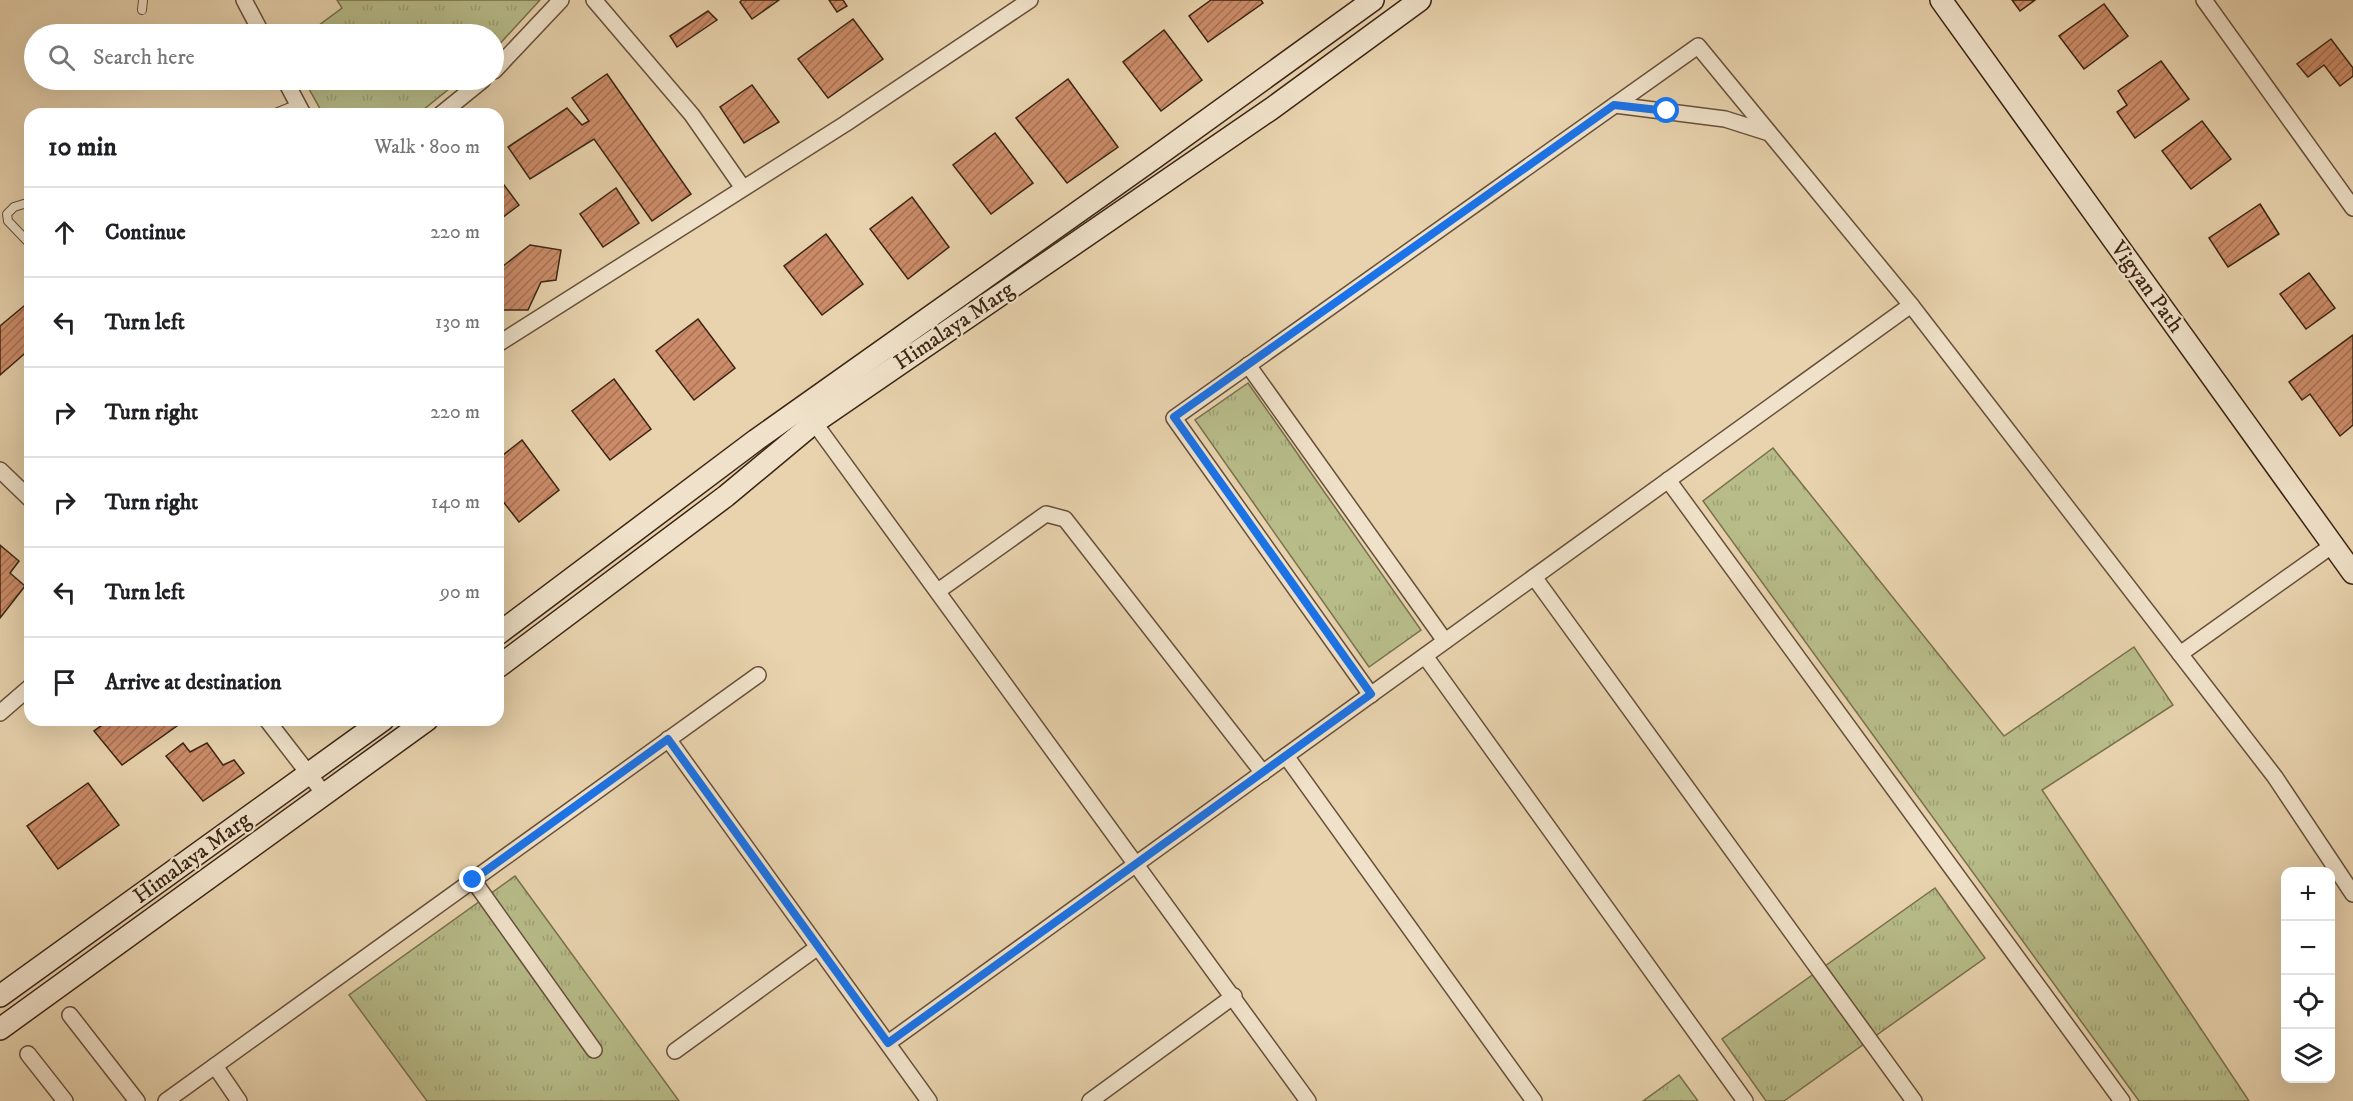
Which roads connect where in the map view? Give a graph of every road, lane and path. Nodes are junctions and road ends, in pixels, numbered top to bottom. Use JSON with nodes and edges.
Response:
{"nodes":[{"id":1,"x":143,"y":0,"type":"edge"},
{"id":2,"x":244,"y":0,"type":"edge"},
{"id":3,"x":561,"y":0,"type":"edge"},
{"id":4,"x":594,"y":0,"type":"edge"},
{"id":5,"x":1030,"y":0,"type":"edge"},
{"id":6,"x":1373,"y":0,"type":"edge"},
{"id":7,"x":1420,"y":0,"type":"edge"},
{"id":8,"x":1941,"y":0,"type":"edge"},
{"id":9,"x":2204,"y":0,"type":"edge"},
{"id":10,"x":142,"y":10,"type":"dead end"},
{"id":11,"x":257,"y":24,"type":"edge"},
{"id":12,"x":504,"y":60,"type":"edge"},
{"id":13,"x":291,"y":90,"type":"edge"},
{"id":14,"x":471,"y":90,"type":"edge"},
{"id":15,"x":1614,"y":105,"type":"junction"},
{"id":16,"x":300,"y":108,"type":"edge"},
{"id":17,"x":448,"y":108,"type":"edge"},
{"id":18,"x":1769,"y":133,"type":"junction"},
{"id":19,"x":743,"y":188,"type":"junction"},
{"id":20,"x":24,"y":204,"type":"edge"},
{"id":21,"x":2353,"y":208,"type":"edge"},
{"id":22,"x":4,"y":217,"type":"edge"},
{"id":23,"x":24,"y":238,"type":"edge"},
{"id":24,"x":1911,"y":305,"type":"junction"},
{"id":25,"x":504,"y":340,"type":"edge"},
{"id":26,"x":1248,"y":365,"type":"junction"},
{"id":27,"x":809,"y":415,"type":"junction"},
{"id":28,"x":0,"y":470,"type":"edge"},
{"id":29,"x":1668,"y":480,"type":"junction"},
{"id":30,"x":24,"y":494,"type":"edge"},
{"id":31,"x":2332,"y":545,"type":"junction"},
{"id":32,"x":2353,"y":573,"type":"edge"},
{"id":33,"x":1534,"y":577,"type":"junction"},
{"id":34,"x":938,"y":591,"type":"junction"},
{"id":35,"x":504,"y":630,"type":"edge"},
{"id":36,"x":1445,"y":641,"type":"junction"},
{"id":37,"x":2180,"y":654,"type":"junction"},
{"id":38,"x":1425,"y":656,"type":"junction"},
{"id":39,"x":504,"y":662,"type":"edge"},
{"id":40,"x":758,"y":675,"type":"dead end"},
{"id":41,"x":24,"y":692,"type":"edge"},
{"id":42,"x":1371,"y":694,"type":"junction"},
{"id":43,"x":0,"y":713,"type":"edge"},
{"id":44,"x":272,"y":726,"type":"edge"},
{"id":45,"x":375,"y":726,"type":"edge"},
{"id":46,"x":419,"y":726,"type":"edge"},
{"id":47,"x":668,"y":739,"type":"junction"},
{"id":48,"x":1286,"y":756,"type":"junction"},
{"id":49,"x":1263,"y":773,"type":"junction"},
{"id":50,"x":309,"y":774,"type":"junction"},
{"id":51,"x":325,"y":795,"type":"junction"},
{"id":52,"x":1136,"y":864,"type":"junction"},
{"id":53,"x":473,"y":880,"type":"junction"},
{"id":54,"x":2353,"y":894,"type":"edge"},
{"id":55,"x":818,"y":947,"type":"junction"},
{"id":56,"x":0,"y":996,"type":"edge"},
{"id":57,"x":1233,"y":997,"type":"junction"},
{"id":58,"x":70,"y":1015,"type":"dead end"},
{"id":59,"x":0,"y":1029,"type":"edge"},
{"id":60,"x":888,"y":1043,"type":"junction"},
{"id":61,"x":594,"y":1050,"type":"dead end"},
{"id":62,"x":675,"y":1051,"type":"dead end"},
{"id":63,"x":28,"y":1054,"type":"dead end"},
{"id":64,"x":215,"y":1066,"type":"junction"},
{"id":65,"x":1096,"y":1099,"type":"edge"},
{"id":66,"x":65,"y":1101,"type":"edge"},
{"id":67,"x":137,"y":1101,"type":"edge"},
{"id":68,"x":166,"y":1101,"type":"edge"},
{"id":69,"x":239,"y":1101,"type":"edge"},
{"id":70,"x":929,"y":1101,"type":"edge"},
{"id":71,"x":1308,"y":1101,"type":"edge"},
{"id":72,"x":1534,"y":1101,"type":"edge"},
{"id":73,"x":1745,"y":1101,"type":"edge"},
{"id":74,"x":1914,"y":1101,"type":"edge"},
{"id":75,"x":2122,"y":1101,"type":"edge"}],
"edges":[{"from":1,"to":10,"type":"lane"},
{"from":2,"to":11,"type":"street"},
{"from":3,"to":12,"type":"street"},
{"from":4,"to":19,"type":"street"},
{"from":5,"to":19,"type":"street"},
{"from":6,"to":27,"type":"main road","name":"Himalaya Marg"},
{"from":7,"to":27,"type":"main road","name":"Himalaya Marg"},
{"from":8,"to":31,"type":"main road","name":"Vigyan Path"},
{"from":9,"to":21,"type":"street"},
{"from":13,"to":16,"type":"street"},
{"from":14,"to":17,"type":"street"},
{"from":15,"to":18,"type":"street"},
{"from":15,"to":18,"type":"street"},
{"from":15,"to":26,"type":"street"},
{"from":18,"to":24,"type":"street"},
{"from":19,"to":25,"type":"street"},
{"from":20,"to":22,"type":"lane"},
{"from":22,"to":23,"type":"lane"},
{"from":24,"to":29,"type":"street"},
{"from":24,"to":37,"type":"street"},
{"from":26,"to":36,"type":"street"},
{"from":26,"to":42,"type":"street"},
{"from":27,"to":34,"type":"street"},
{"from":27,"to":35,"type":"main road","name":"Himalaya Marg"},
{"from":27,"to":39,"type":"main road","name":"Himalaya Marg"},
{"from":28,"to":30,"type":"street"},
{"from":29,"to":33,"type":"street"},
{"from":29,"to":75,"type":"street"},
{"from":31,"to":32,"type":"main road","name":"Vigyan Path"},
{"from":31,"to":37,"type":"street"},
{"from":33,"to":36,"type":"street"},
{"from":33,"to":74,"type":"street"},
{"from":34,"to":49,"type":"street"},
{"from":34,"to":52,"type":"street"},
{"from":36,"to":38,"type":"street"},
{"from":37,"to":54,"type":"street"},
{"from":38,"to":42,"type":"street"},
{"from":38,"to":73,"type":"street"},
{"from":40,"to":47,"type":"street"},
{"from":41,"to":43,"type":"street"},
{"from":42,"to":48,"type":"street"},
{"from":44,"to":50,"type":"street"},
{"from":45,"to":50,"type":"main road","name":"Himalaya Marg"},
{"from":46,"to":51,"type":"main road"},
{"from":47,"to":53,"type":"street"},
{"from":47,"to":55,"type":"street"},
{"from":48,"to":49,"type":"street"},
{"from":48,"to":72,"type":"street"},
{"from":49,"to":52,"type":"street"},
{"from":50,"to":51,"type":"street"},
{"from":50,"to":56,"type":"main road","name":"Himalaya Marg"},
{"from":51,"to":59,"type":"main road"},
{"from":52,"to":57,"type":"street"},
{"from":52,"to":60,"type":"street"},
{"from":53,"to":61,"type":"street"},
{"from":53,"to":64,"type":"street"},
{"from":55,"to":60,"type":"street"},
{"from":55,"to":62,"type":"street"},
{"from":57,"to":65,"type":"street"},
{"from":57,"to":71,"type":"street"},
{"from":58,"to":67,"type":"street"},
{"from":60,"to":70,"type":"street"},
{"from":63,"to":66,"type":"street"},
{"from":64,"to":68,"type":"street"},
{"from":64,"to":69,"type":"street"}]}
